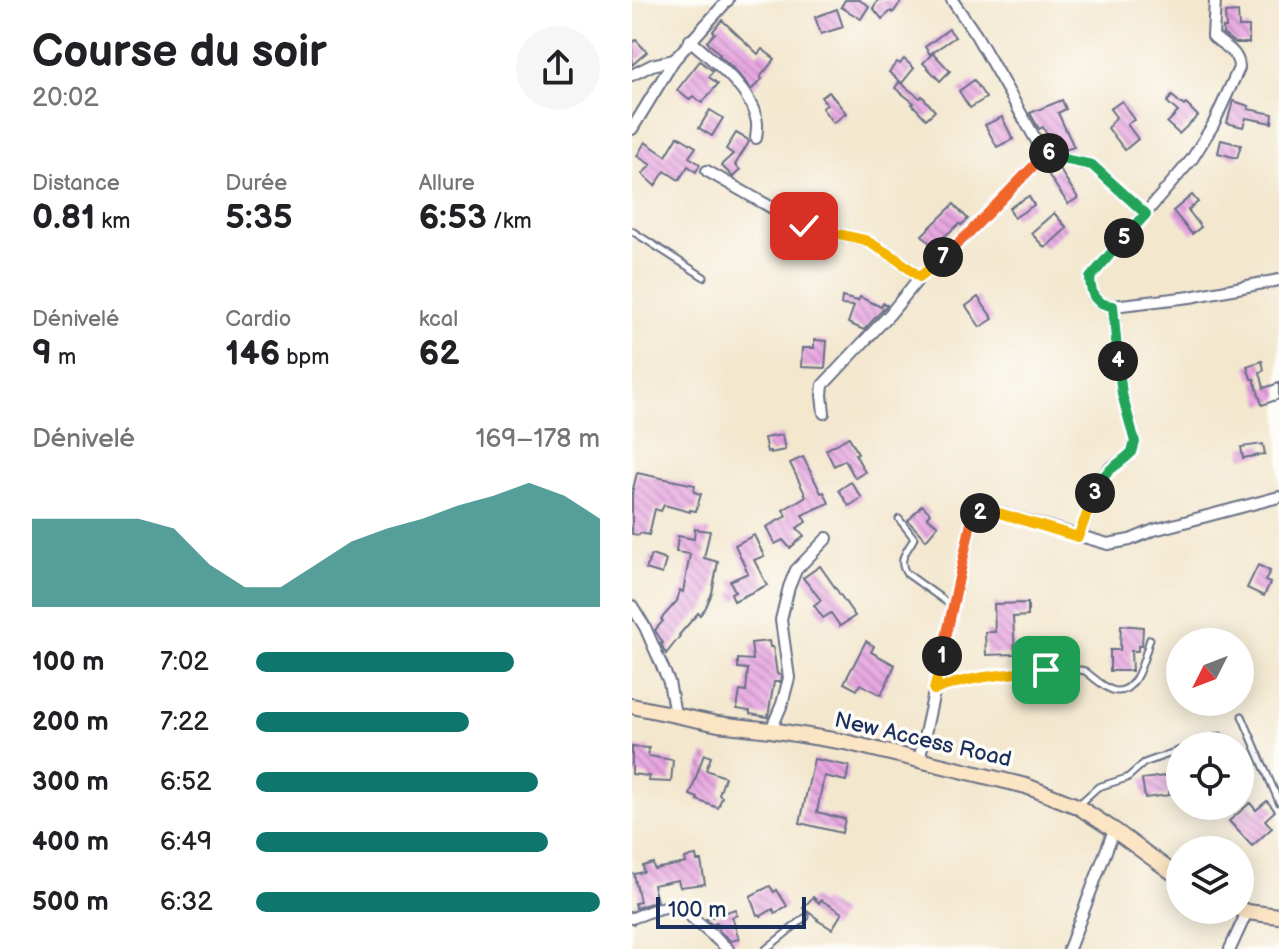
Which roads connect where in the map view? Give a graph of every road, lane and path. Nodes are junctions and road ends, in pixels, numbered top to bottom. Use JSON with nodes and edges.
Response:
{"nodes":[{"id":1,"x":728,"y":0,"type":"edge"},
{"id":2,"x":952,"y":0,"type":"edge"},
{"id":3,"x":1215,"y":0,"type":"edge"},
{"id":4,"x":690,"y":40,"type":"junction"},
{"id":5,"x":674,"y":60,"type":"junction"},
{"id":6,"x":632,"y":75,"type":"edge"},
{"id":7,"x":632,"y":129,"type":"edge"},
{"id":8,"x":756,"y":138,"type":"dead end"},
{"id":9,"x":1047,"y":152,"type":"junction"},
{"id":10,"x":707,"y":171,"type":"dead end"},
{"id":11,"x":1146,"y":214,"type":"junction"},
{"id":12,"x":632,"y":231,"type":"edge"},
{"id":13,"x":704,"y":277,"type":"dead end"},
{"id":14,"x":920,"y":277,"type":"junction"},
{"id":15,"x":1279,"y":280,"type":"edge"},
{"id":16,"x":1113,"y":306,"type":"junction"},
{"id":17,"x":824,"y":413,"type":"dead end"},
{"id":18,"x":1279,"y":497,"type":"edge"},
{"id":19,"x":899,"y":519,"type":"dead end"},
{"id":20,"x":1078,"y":537,"type":"junction"},
{"id":21,"x":827,"y":538,"type":"dead end"},
{"id":22,"x":632,"y":606,"type":"edge"},
{"id":23,"x":953,"y":606,"type":"junction"},
{"id":24,"x":1150,"y":639,"type":"dead end"},
{"id":25,"x":934,"y":690,"type":"junction"},
{"id":26,"x":632,"y":706,"type":"edge"},
{"id":27,"x":675,"y":714,"type":"junction"},
{"id":28,"x":1242,"y":716,"type":"dead end"},
{"id":29,"x":771,"y":730,"type":"junction"},
{"id":30,"x":1166,"y":755,"type":"edge"},
{"id":31,"x":919,"y":761,"type":"junction"},
{"id":32,"x":1279,"y":802,"type":"edge"},
{"id":33,"x":1077,"y":806,"type":"junction"},
{"id":34,"x":1114,"y":830,"type":"junction"},
{"id":35,"x":1166,"y":868,"type":"edge"},
{"id":36,"x":1254,"y":912,"type":"edge"},
{"id":37,"x":1279,"y":916,"type":"edge"},
{"id":38,"x":806,"y":917,"type":"dead end"},
{"id":39,"x":632,"y":918,"type":"edge"},
{"id":40,"x":1239,"y":924,"type":"edge"},
{"id":41,"x":728,"y":949,"type":"edge"},
{"id":42,"x":766,"y":949,"type":"edge"},
{"id":43,"x":1069,"y":949,"type":"edge"},
{"id":44,"x":1230,"y":949,"type":"edge"}],
"edges":[{"from":1,"to":4,"type":"street"},
{"from":2,"to":9,"type":"street"},
{"from":3,"to":11,"type":"street"},
{"from":4,"to":5,"type":"street"},
{"from":4,"to":8,"type":"street"},
{"from":5,"to":6,"type":"street"},
{"from":5,"to":7,"type":"street"},
{"from":9,"to":11,"type":"street"},
{"from":9,"to":14,"type":"street"},
{"from":10,"to":14,"type":"street"},
{"from":11,"to":16,"type":"street"},
{"from":12,"to":13,"type":"lane"},
{"from":14,"to":17,"type":"street"},
{"from":15,"to":16,"type":"street"},
{"from":16,"to":20,"type":"street"},
{"from":18,"to":20,"type":"street"},
{"from":19,"to":23,"type":"lane"},
{"from":20,"to":23,"type":"street"},
{"from":21,"to":29,"type":"street"},
{"from":22,"to":27,"type":"street"},
{"from":23,"to":25,"type":"street"},
{"from":24,"to":25,"type":"lane"},
{"from":25,"to":31,"type":"street"},
{"from":26,"to":27,"type":"main road","name":"New Access Road"},
{"from":27,"to":29,"type":"main road","name":"New Access Road"},
{"from":28,"to":32,"type":"lane"},
{"from":29,"to":31,"type":"main road","name":"New Access Road"},
{"from":30,"to":33,"type":"lane"},
{"from":31,"to":33,"type":"main road","name":"New Access Road"},
{"from":33,"to":34,"type":"main road","name":"New Access Road"},
{"from":34,"to":35,"type":"main road","name":"New Access Road"},
{"from":34,"to":43,"type":"street"},
{"from":36,"to":37,"type":"main road"},
{"from":38,"to":42,"type":"lane"},
{"from":39,"to":41,"type":"street"},
{"from":40,"to":44,"type":"street"}]}
